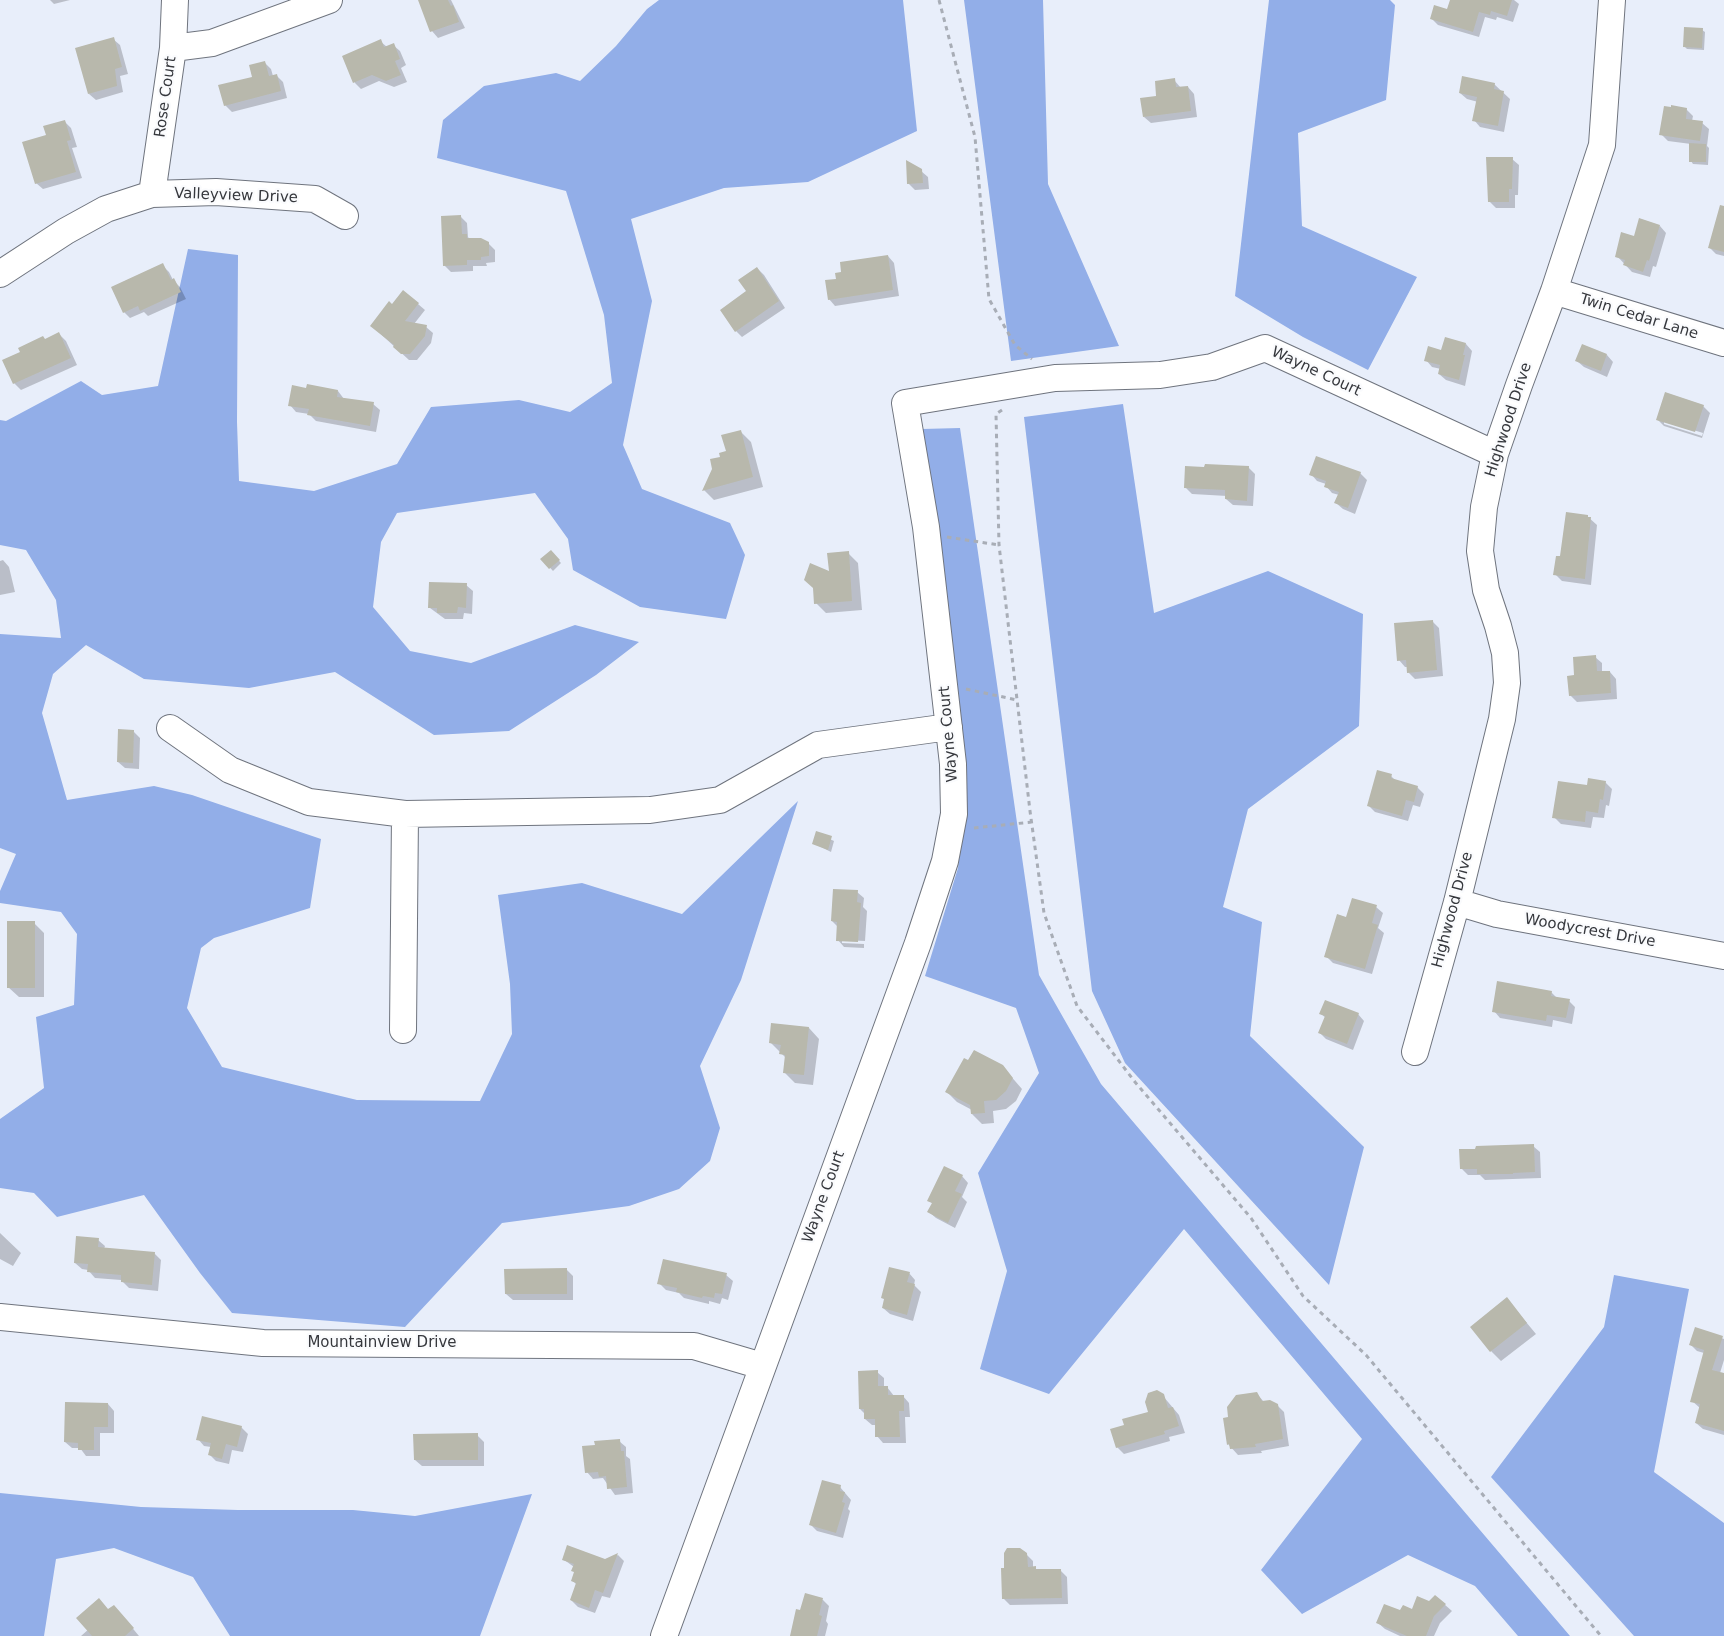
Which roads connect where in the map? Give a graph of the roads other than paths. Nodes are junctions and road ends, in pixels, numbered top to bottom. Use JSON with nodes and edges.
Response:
{"nodes":[{"id":1,"x":175,"y":0,"type":"edge"},
{"id":2,"x":329,"y":0,"type":"edge"},
{"id":3,"x":1612,"y":0,"type":"edge"},
{"id":4,"x":173,"y":48,"type":"junction"},
{"id":5,"x":152,"y":194,"type":"junction"},
{"id":6,"x":345,"y":216,"type":"dead end"},
{"id":7,"x":0,"y":274,"type":"edge"},
{"id":8,"x":1554,"y":291,"type":"junction"},
{"id":9,"x":1724,"y":343,"type":"edge"},
{"id":10,"x":1495,"y":454,"type":"junction"},
{"id":11,"x":949,"y":727,"type":"junction"},
{"id":12,"x":170,"y":728,"type":"dead end"},
{"id":13,"x":405,"y":814,"type":"junction"},
{"id":14,"x":1456,"y":902,"type":"junction"},
{"id":15,"x":1724,"y":956,"type":"edge"},
{"id":16,"x":403,"y":1030,"type":"dead end"},
{"id":17,"x":1414,"y":1052,"type":"dead end"},
{"id":18,"x":0,"y":1317,"type":"edge"},
{"id":19,"x":762,"y":1366,"type":"junction"},
{"id":20,"x":664,"y":1636,"type":"edge"}],
"edges":[{"from":1,"to":4,"type":"street","name":"Rose Court"},
{"from":2,"to":4,"type":"street"},
{"from":3,"to":8,"type":"street","name":"Highwood Drive"},
{"from":4,"to":5,"type":"street","name":"Rose Court"},
{"from":5,"to":6,"type":"street","name":"Valleyview Drive"},
{"from":5,"to":7,"type":"street","name":"Valleyview Drive"},
{"from":8,"to":9,"type":"street","name":"Twin Cedar Lane"},
{"from":8,"to":10,"type":"street","name":"Highwood Drive"},
{"from":10,"to":11,"type":"street","name":"Wayne Court"},
{"from":10,"to":14,"type":"street","name":"Highwood Drive"},
{"from":11,"to":13,"type":"street"},
{"from":11,"to":19,"type":"street","name":"Wayne Court"},
{"from":12,"to":13,"type":"street"},
{"from":13,"to":16,"type":"street"},
{"from":14,"to":15,"type":"street","name":"Woodycrest Drive"},
{"from":14,"to":17,"type":"street","name":"Highwood Drive"},
{"from":18,"to":19,"type":"street","name":"Mountainview Drive"},
{"from":19,"to":20,"type":"street","name":"Wayne Court"}]}
